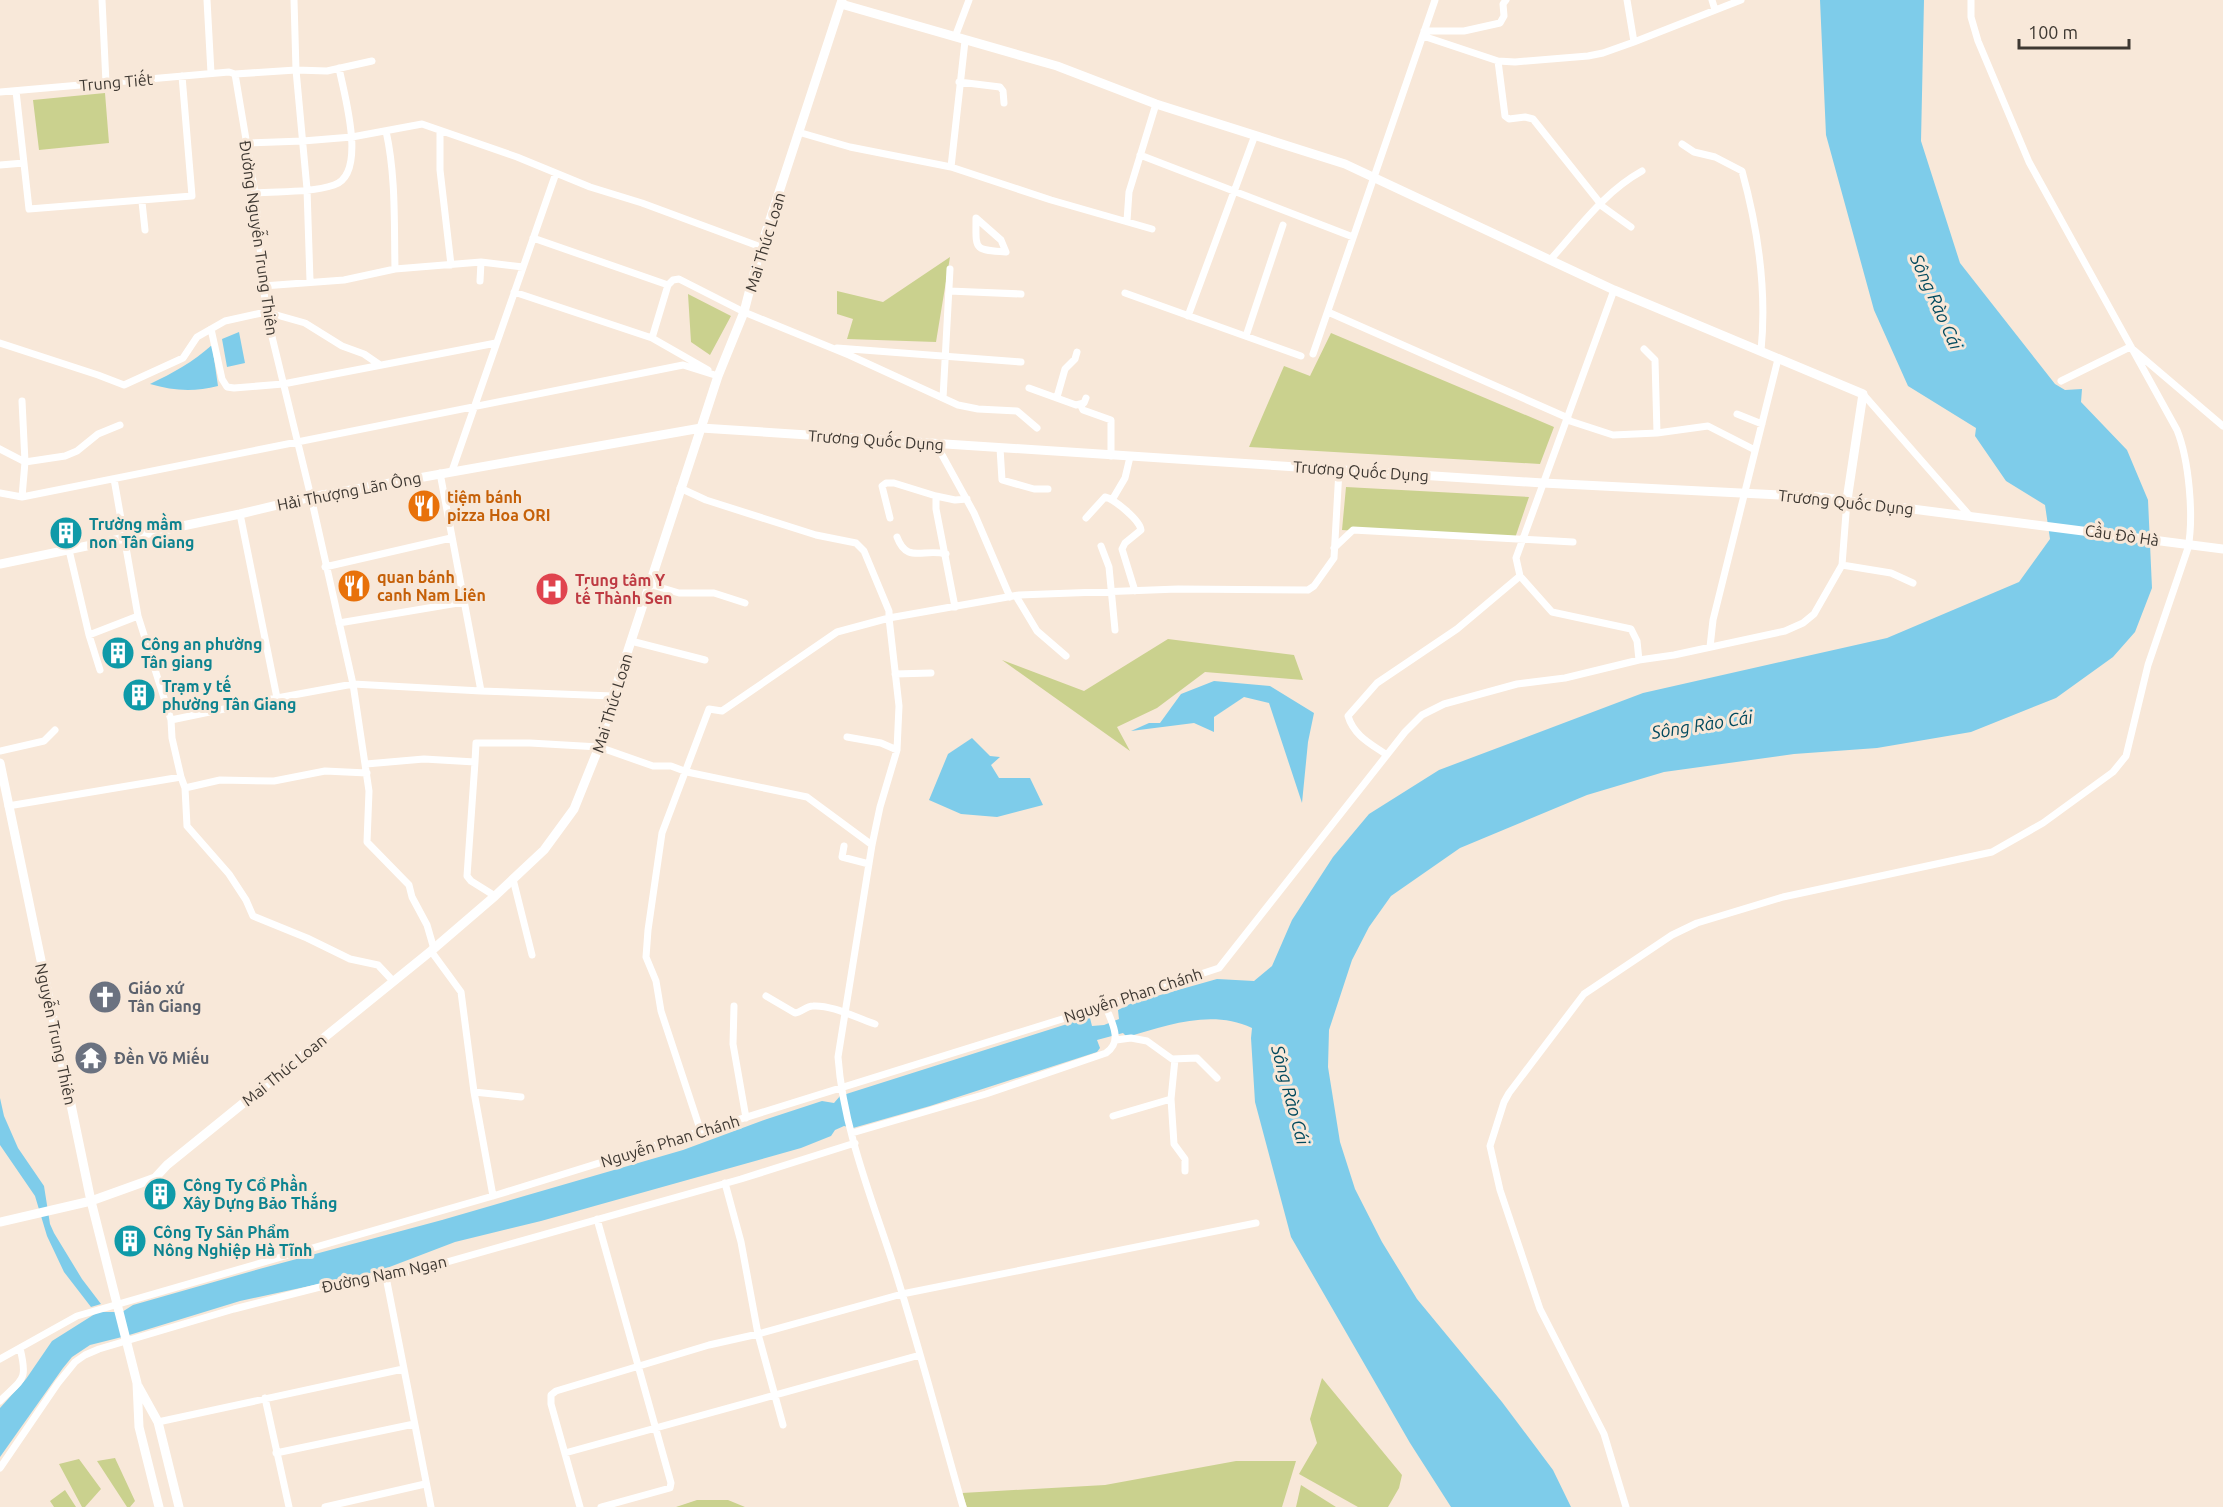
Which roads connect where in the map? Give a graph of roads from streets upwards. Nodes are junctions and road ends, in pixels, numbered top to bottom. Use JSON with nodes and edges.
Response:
{"nodes":[{"id":1,"x":102,"y":0,"type":"edge"},
{"id":2,"x":207,"y":0,"type":"edge"},
{"id":3,"x":294,"y":0,"type":"edge"},
{"id":4,"x":969,"y":0,"type":"edge"},
{"id":5,"x":1435,"y":0,"type":"edge"},
{"id":6,"x":1506,"y":0,"type":"edge"},
{"id":7,"x":1626,"y":0,"type":"edge"},
{"id":8,"x":1712,"y":0,"type":"edge"},
{"id":9,"x":1741,"y":0,"type":"edge"},
{"id":10,"x":1971,"y":0,"type":"edge"},
{"id":11,"x":842,"y":2,"type":"edge"},
{"id":12,"x":1715,"y":10,"type":"junction"},
{"id":13,"x":1424,"y":34,"type":"junction"},
{"id":14,"x":955,"y":37,"type":"junction"},
{"id":15,"x":965,"y":41,"type":"junction"},
{"id":16,"x":1634,"y":42,"type":"junction"},
{"id":17,"x":372,"y":61,"type":"dead end"},
{"id":18,"x":1498,"y":61,"type":"junction"},
{"id":19,"x":339,"y":68,"type":"junction"},
{"id":20,"x":296,"y":70,"type":"junction"},
{"id":21,"x":211,"y":73,"type":"junction"},
{"id":22,"x":233,"y":74,"type":"junction"},
{"id":23,"x":182,"y":76,"type":"junction"},
{"id":24,"x":959,"y":82,"type":"junction"},
{"id":25,"x":106,"y":83,"type":"junction"},
{"id":26,"x":16,"y":91,"type":"junction"},
{"id":27,"x":0,"y":92,"type":"edge"},
{"id":28,"x":1004,"y":103,"type":"dead end"},
{"id":29,"x":1156,"y":104,"type":"junction"},
{"id":30,"x":386,"y":131,"type":"junction"},
{"id":31,"x":440,"y":131,"type":"junction"},
{"id":32,"x":798,"y":132,"type":"junction"},
{"id":33,"x":1255,"y":135,"type":"junction"},
{"id":34,"x":352,"y":137,"type":"junction"},
{"id":35,"x":303,"y":141,"type":"junction"},
{"id":36,"x":247,"y":143,"type":"junction"},
{"id":37,"x":1682,"y":144,"type":"dead end"},
{"id":38,"x":1140,"y":155,"type":"junction"},
{"id":39,"x":24,"y":163,"type":"junction"},
{"id":40,"x":0,"y":165,"type":"edge"},
{"id":41,"x":951,"y":167,"type":"junction"},
{"id":42,"x":1642,"y":171,"type":"dead end"},
{"id":43,"x":556,"y":173,"type":"junction"},
{"id":44,"x":1373,"y":177,"type":"junction"},
{"id":45,"x":307,"y":189,"type":"junction"},
{"id":46,"x":1233,"y":191,"type":"junction"},
{"id":47,"x":255,"y":193,"type":"junction"},
{"id":48,"x":142,"y":202,"type":"junction"},
{"id":49,"x":1600,"y":204,"type":"junction"},
{"id":50,"x":1127,"y":221,"type":"junction"},
{"id":51,"x":1283,"y":225,"type":"dead end"},
{"id":52,"x":1631,"y":227,"type":"dead end"},
{"id":53,"x":1152,"y":229,"type":"dead end"},
{"id":54,"x":145,"y":230,"type":"dead end"},
{"id":55,"x":1353,"y":237,"type":"junction"},
{"id":56,"x":533,"y":238,"type":"junction"},
{"id":57,"x":761,"y":247,"type":"junction"},
{"id":58,"x":1006,"y":252,"type":"joint"},
{"id":59,"x":1550,"y":260,"type":"junction"},
{"id":60,"x":481,"y":262,"type":"junction"},
{"id":61,"x":451,"y":266,"type":"junction"},
{"id":62,"x":523,"y":267,"type":"junction"},
{"id":63,"x":395,"y":269,"type":"junction"},
{"id":64,"x":950,"y":269,"type":"dead end"},
{"id":65,"x":310,"y":281,"type":"junction"},
{"id":66,"x":480,"y":281,"type":"dead end"},
{"id":67,"x":668,"y":285,"type":"junction"},
{"id":68,"x":263,"y":286,"type":"junction"},
{"id":69,"x":1614,"y":290,"type":"junction"},
{"id":70,"x":949,"y":291,"type":"junction"},
{"id":71,"x":514,"y":292,"type":"junction"},
{"id":72,"x":1125,"y":293,"type":"dead end"},
{"id":73,"x":1021,"y":294,"type":"dead end"},
{"id":74,"x":266,"y":312,"type":"junction"},
{"id":75,"x":744,"y":312,"type":"junction"},
{"id":76,"x":1328,"y":312,"type":"junction"},
{"id":77,"x":1188,"y":316,"type":"junction"},
{"id":78,"x":211,"y":329,"type":"junction"},
{"id":79,"x":1246,"y":336,"type":"junction"},
{"id":80,"x":652,"y":338,"type":"junction"},
{"id":81,"x":0,"y":343,"type":"edge"},
{"id":82,"x":496,"y":343,"type":"junction"},
{"id":83,"x":2130,"y":346,"type":"junction"},
{"id":84,"x":828,"y":347,"type":"junction"},
{"id":85,"x":1644,"y":349,"type":"dead end"},
{"id":86,"x":1761,"y":351,"type":"junction"},
{"id":87,"x":1077,"y":352,"type":"dead end"},
{"id":88,"x":1313,"y":354,"type":"dead end"},
{"id":89,"x":945,"y":356,"type":"junction"},
{"id":90,"x":1301,"y":356,"type":"dead end"},
{"id":91,"x":1778,"y":359,"type":"junction"},
{"id":92,"x":1021,"y":362,"type":"dead end"},
{"id":93,"x":380,"y":365,"type":"junction"},
{"id":94,"x":718,"y":375,"type":"junction"},
{"id":95,"x":2061,"y":381,"type":"dead end"},
{"id":96,"x":283,"y":384,"type":"junction"},
{"id":97,"x":1029,"y":388,"type":"dead end"},
{"id":98,"x":1863,"y":394,"type":"junction"},
{"id":99,"x":944,"y":398,"type":"junction"},
{"id":100,"x":1057,"y":398,"type":"junction"},
{"id":101,"x":1086,"y":398,"type":"dead end"},
{"id":102,"x":22,"y":401,"type":"dead end"},
{"id":103,"x":1080,"y":404,"type":"junction"},
{"id":104,"x":474,"y":407,"type":"junction"},
{"id":105,"x":1737,"y":414,"type":"dead end"},
{"id":106,"x":1568,"y":419,"type":"junction"},
{"id":107,"x":1762,"y":424,"type":"junction"},
{"id":108,"x":120,"y":425,"type":"dead end"},
{"id":109,"x":2223,"y":426,"type":"edge"},
{"id":110,"x":700,"y":428,"type":"junction"},
{"id":111,"x":1037,"y":428,"type":"dead end"},
{"id":112,"x":1657,"y":433,"type":"junction"},
{"id":113,"x":298,"y":442,"type":"junction"},
{"id":114,"x":936,"y":444,"type":"junction"},
{"id":115,"x":1000,"y":448,"type":"junction"},
{"id":116,"x":0,"y":449,"type":"edge"},
{"id":117,"x":1755,"y":450,"type":"junction"},
{"id":118,"x":1111,"y":456,"type":"junction"},
{"id":119,"x":1130,"y":457,"type":"junction"},
{"id":120,"x":25,"y":462,"type":"junction"},
{"id":121,"x":1339,"y":470,"type":"junction"},
{"id":122,"x":452,"y":471,"type":"junction"},
{"id":123,"x":440,"y":473,"type":"junction"},
{"id":124,"x":114,"y":479,"type":"junction"},
{"id":125,"x":1543,"y":483,"type":"junction"},
{"id":126,"x":681,"y":488,"type":"junction"},
{"id":127,"x":1048,"y":489,"type":"dead end"},
{"id":128,"x":0,"y":493,"type":"edge"},
{"id":129,"x":1745,"y":493,"type":"junction"},
{"id":130,"x":936,"y":496,"type":"junction"},
{"id":131,"x":22,"y":497,"type":"junction"},
{"id":132,"x":311,"y":497,"type":"junction"},
{"id":133,"x":967,"y":498,"type":"junction"},
{"id":134,"x":1112,"y":500,"type":"junction"},
{"id":135,"x":1847,"y":500,"type":"junction"},
{"id":136,"x":240,"y":514,"type":"junction"},
{"id":137,"x":1969,"y":515,"type":"junction"},
{"id":138,"x":890,"y":518,"type":"dead end"},
{"id":139,"x":1086,"y":518,"type":"dead end"},
{"id":140,"x":2020,"y":521,"type":"joint"},
{"id":141,"x":897,"y":537,"type":"dead end"},
{"id":142,"x":126,"y":538,"type":"junction"},
{"id":143,"x":452,"y":538,"type":"junction"},
{"id":144,"x":1522,"y":540,"type":"junction"},
{"id":145,"x":1573,"y":542,"type":"dead end"},
{"id":146,"x":1101,"y":546,"type":"dead end"},
{"id":147,"x":1334,"y":548,"type":"junction"},
{"id":148,"x":2223,"y":549,"type":"edge"},
{"id":149,"x":69,"y":550,"type":"junction"},
{"id":150,"x":946,"y":554,"type":"junction"},
{"id":151,"x":0,"y":564,"type":"edge"},
{"id":152,"x":1842,"y":565,"type":"junction"},
{"id":153,"x":325,"y":567,"type":"junction"},
{"id":154,"x":1520,"y":576,"type":"junction"},
{"id":155,"x":1913,"y":583,"type":"dead end"},
{"id":156,"x":649,"y":584,"type":"junction"},
{"id":157,"x":1135,"y":591,"type":"junction"},
{"id":158,"x":1111,"y":592,"type":"junction"},
{"id":159,"x":1013,"y":597,"type":"junction"},
{"id":160,"x":464,"y":602,"type":"junction"},
{"id":161,"x":745,"y":603,"type":"dead end"},
{"id":162,"x":955,"y":607,"type":"junction"},
{"id":163,"x":138,"y":616,"type":"junction"},
{"id":164,"x":889,"y":618,"type":"junction"},
{"id":165,"x":339,"y":623,"type":"junction"},
{"id":166,"x":1115,"y":630,"type":"dead end"},
{"id":167,"x":88,"y":635,"type":"junction"},
{"id":168,"x":631,"y":641,"type":"junction"},
{"id":169,"x":1710,"y":647,"type":"junction"},
{"id":170,"x":1066,"y":656,"type":"dead end"},
{"id":171,"x":705,"y":660,"type":"dead end"},
{"id":172,"x":1639,"y":660,"type":"junction"},
{"id":173,"x":100,"y":670,"type":"dead end"},
{"id":174,"x":931,"y":673,"type":"dead end"},
{"id":175,"x":895,"y":674,"type":"junction"},
{"id":176,"x":353,"y":684,"type":"junction"},
{"id":177,"x":481,"y":692,"type":"junction"},
{"id":178,"x":613,"y":696,"type":"junction"},
{"id":179,"x":277,"y":698,"type":"junction"},
{"id":180,"x":171,"y":720,"type":"junction"},
{"id":181,"x":55,"y":730,"type":"dead end"},
{"id":182,"x":847,"y":737,"type":"dead end"},
{"id":183,"x":599,"y":747,"type":"junction"},
{"id":184,"x":897,"y":750,"type":"junction"},
{"id":185,"x":0,"y":751,"type":"edge"},
{"id":186,"x":1387,"y":755,"type":"junction"},
{"id":187,"x":475,"y":762,"type":"junction"},
{"id":188,"x":0,"y":763,"type":"edge"},
{"id":189,"x":366,"y":764,"type":"junction"},
{"id":190,"x":687,"y":772,"type":"junction"},
{"id":191,"x":367,"y":773,"type":"junction"},
{"id":192,"x":181,"y":777,"type":"junction"},
{"id":193,"x":185,"y":788,"type":"junction"},
{"id":194,"x":8,"y":806,"type":"junction"},
{"id":195,"x":872,"y":845,"type":"junction"},
{"id":196,"x":844,"y":846,"type":"dead end"},
{"id":197,"x":870,"y":864,"type":"junction"},
{"id":198,"x":513,"y":879,"type":"junction"},
{"id":199,"x":495,"y":896,"type":"junction"},
{"id":200,"x":433,"y":950,"type":"junction"},
{"id":201,"x":532,"y":955,"type":"dead end"},
{"id":202,"x":393,"y":981,"type":"junction"},
{"id":203,"x":766,"y":996,"type":"dead end"},
{"id":204,"x":1105,"y":1005,"type":"junction"},
{"id":205,"x":734,"y":1006,"type":"dead end"},
{"id":206,"x":846,"y":1014,"type":"junction"},
{"id":207,"x":875,"y":1024,"type":"dead end"},
{"id":208,"x":1116,"y":1038,"type":"junction"},
{"id":209,"x":1175,"y":1059,"type":"junction"},
{"id":210,"x":1217,"y":1078,"type":"dead end"},
{"id":211,"x":842,"y":1091,"type":"junction"},
{"id":212,"x":474,"y":1092,"type":"junction"},
{"id":213,"x":521,"y":1097,"type":"dead end"},
{"id":214,"x":1171,"y":1099,"type":"junction"},
{"id":215,"x":1113,"y":1116,"type":"dead end"},
{"id":216,"x":746,"y":1118,"type":"junction"},
{"id":217,"x":701,"y":1131,"type":"junction"},
{"id":218,"x":851,"y":1131,"type":"junction"},
{"id":219,"x":855,"y":1143,"type":"junction"},
{"id":220,"x":1185,"y":1171,"type":"dead end"},
{"id":221,"x":725,"y":1183,"type":"junction"},
{"id":222,"x":493,"y":1196,"type":"junction"},
{"id":223,"x":91,"y":1201,"type":"junction"},
{"id":224,"x":597,"y":1219,"type":"junction"},
{"id":225,"x":0,"y":1222,"type":"edge"},
{"id":226,"x":1256,"y":1223,"type":"dead end"},
{"id":227,"x":386,"y":1277,"type":"junction"},
{"id":228,"x":902,"y":1294,"type":"junction"},
{"id":229,"x":117,"y":1303,"type":"junction"},
{"id":230,"x":758,"y":1334,"type":"junction"},
{"id":231,"x":127,"y":1340,"type":"junction"},
{"id":232,"x":20,"y":1348,"type":"junction"},
{"id":233,"x":920,"y":1355,"type":"junction"},
{"id":234,"x":0,"y":1359,"type":"edge"},
{"id":235,"x":639,"y":1368,"type":"junction"},
{"id":236,"x":403,"y":1369,"type":"junction"},
{"id":237,"x":137,"y":1383,"type":"junction"},
{"id":238,"x":774,"y":1394,"type":"junction"},
{"id":239,"x":265,"y":1398,"type":"junction"},
{"id":240,"x":0,"y":1401,"type":"edge"},
{"id":241,"x":158,"y":1422,"type":"junction"},
{"id":242,"x":414,"y":1424,"type":"junction"},
{"id":243,"x":783,"y":1425,"type":"dead end"},
{"id":244,"x":656,"y":1427,"type":"junction"},
{"id":245,"x":276,"y":1453,"type":"junction"},
{"id":246,"x":565,"y":1453,"type":"junction"},
{"id":247,"x":0,"y":1468,"type":"edge"},
{"id":248,"x":425,"y":1484,"type":"junction"},
{"id":249,"x":621,"y":1504,"type":"edge"},
{"id":250,"x":159,"y":1507,"type":"edge"},
{"id":251,"x":179,"y":1507,"type":"edge"},
{"id":252,"x":289,"y":1507,"type":"edge"},
{"id":253,"x":325,"y":1507,"type":"edge"},
{"id":254,"x":430,"y":1507,"type":"edge"},
{"id":255,"x":580,"y":1507,"type":"edge"},
{"id":256,"x":601,"y":1507,"type":"edge"},
{"id":257,"x":963,"y":1507,"type":"edge"},
{"id":258,"x":1626,"y":1507,"type":"edge"}],
"edges":[{"from":1,"to":25,"type":"street"},
{"from":2,"to":21,"type":"street"},
{"from":3,"to":20,"type":"street"},
{"from":4,"to":14,"type":"street"},
{"from":5,"to":13,"type":"street"},
{"from":6,"to":13,"type":"street"},
{"from":7,"to":16,"type":"street"},
{"from":8,"to":12,"type":"street"},
{"from":9,"to":12,"type":"street"},
{"from":10,"to":83,"type":"street"},
{"from":11,"to":14,"type":"street"},
{"from":11,"to":32,"type":"street","name":"Mai Thúc Loan"},
{"from":12,"to":16,"type":"street"},
{"from":13,"to":18,"type":"street"},
{"from":13,"to":44,"type":"street"},
{"from":14,"to":15,"type":"street"},
{"from":15,"to":24,"type":"street"},
{"from":15,"to":29,"type":"street"},
{"from":16,"to":18,"type":"street"},
{"from":17,"to":19,"type":"street","name":"Trung Tiết"},
{"from":18,"to":49,"type":"street"},
{"from":19,"to":20,"type":"street","name":"Trung Tiết"},
{"from":19,"to":34,"type":"street"},
{"from":20,"to":22,"type":"street","name":"Trung Tiết"},
{"from":20,"to":35,"type":"street"},
{"from":21,"to":22,"type":"street","name":"Trung Tiết"},
{"from":21,"to":23,"type":"street","name":"Trung Tiết"},
{"from":22,"to":36,"type":"street","name":"Đường Nguyễn Trung Thiên"},
{"from":23,"to":25,"type":"street","name":"Trung Tiết"},
{"from":23,"to":48,"type":"street"},
{"from":24,"to":28,"type":"street"},
{"from":24,"to":41,"type":"street"},
{"from":25,"to":26,"type":"street","name":"Trung Tiết"},
{"from":26,"to":27,"type":"street","name":"Trung Tiết"},
{"from":26,"to":39,"type":"street"},
{"from":29,"to":33,"type":"street"},
{"from":29,"to":38,"type":"street"},
{"from":30,"to":31,"type":"street"},
{"from":30,"to":34,"type":"street"},
{"from":30,"to":63,"type":"street"},
{"from":31,"to":43,"type":"street"},
{"from":31,"to":61,"type":"street"},
{"from":32,"to":41,"type":"street"},
{"from":32,"to":57,"type":"street","name":"Mai Thúc Loan"},
{"from":33,"to":44,"type":"street"},
{"from":33,"to":46,"type":"street"},
{"from":34,"to":35,"type":"street"},
{"from":34,"to":45,"type":"street"},
{"from":35,"to":36,"type":"street"},
{"from":35,"to":45,"type":"street"},
{"from":36,"to":47,"type":"street","name":"Đường Nguyễn Trung Thiên"},
{"from":37,"to":86,"type":"street"},
{"from":38,"to":46,"type":"street"},
{"from":38,"to":50,"type":"street"},
{"from":39,"to":40,"type":"street"},
{"from":39,"to":48,"type":"street"},
{"from":41,"to":50,"type":"street"},
{"from":42,"to":49,"type":"street"},
{"from":43,"to":56,"type":"street"},
{"from":43,"to":57,"type":"street"},
{"from":44,"to":55,"type":"street"},
{"from":44,"to":59,"type":"street"},
{"from":45,"to":47,"type":"street"},
{"from":45,"to":65,"type":"street"},
{"from":46,"to":55,"type":"street"},
{"from":46,"to":77,"type":"street"},
{"from":47,"to":68,"type":"street","name":"Đường Nguyễn Trung Thiên"},
{"from":48,"to":54,"type":"street"},
{"from":49,"to":52,"type":"street"},
{"from":49,"to":59,"type":"street"},
{"from":50,"to":53,"type":"street"},
{"from":51,"to":79,"type":"street"},
{"from":55,"to":76,"type":"street"},
{"from":56,"to":62,"type":"street"},
{"from":56,"to":67,"type":"street"},
{"from":57,"to":75,"type":"street","name":"Mai Thúc Loan"},
{"from":58,"to":58,"type":"street"},
{"from":59,"to":69,"type":"street"},
{"from":60,"to":61,"type":"street"},
{"from":60,"to":62,"type":"street"},
{"from":60,"to":66,"type":"street"},
{"from":61,"to":63,"type":"street"},
{"from":62,"to":71,"type":"street"},
{"from":63,"to":65,"type":"street"},
{"from":64,"to":70,"type":"street"},
{"from":65,"to":68,"type":"street"},
{"from":67,"to":75,"type":"street"},
{"from":67,"to":80,"type":"street"},
{"from":68,"to":74,"type":"street","name":"Đường Nguyễn Trung Thiên"},
{"from":69,"to":86,"type":"street"},
{"from":69,"to":106,"type":"street"},
{"from":70,"to":73,"type":"street"},
{"from":70,"to":89,"type":"street"},
{"from":71,"to":80,"type":"street"},
{"from":71,"to":82,"type":"street"},
{"from":72,"to":77,"type":"street"},
{"from":74,"to":78,"type":"street"},
{"from":74,"to":93,"type":"street"},
{"from":74,"to":96,"type":"street","name":"Đường Nguyễn Trung Thiên"},
{"from":75,"to":84,"type":"street"},
{"from":75,"to":94,"type":"street","name":"Mai Thúc Loan"},
{"from":76,"to":88,"type":"street"},
{"from":76,"to":106,"type":"street"},
{"from":77,"to":79,"type":"street"},
{"from":78,"to":81,"type":"street"},
{"from":78,"to":96,"type":"street"},
{"from":79,"to":90,"type":"street"},
{"from":80,"to":94,"type":"street"},
{"from":82,"to":93,"type":"street"},
{"from":82,"to":104,"type":"street"},
{"from":83,"to":95,"type":"street"},
{"from":83,"to":109,"type":"street"},
{"from":83,"to":258,"type":"street"},
{"from":84,"to":89,"type":"street"},
{"from":84,"to":99,"type":"street"},
{"from":85,"to":112,"type":"street"},
{"from":86,"to":91,"type":"street"},
{"from":87,"to":100,"type":"street"},
{"from":89,"to":92,"type":"street"},
{"from":89,"to":99,"type":"street"},
{"from":91,"to":98,"type":"street"},
{"from":91,"to":107,"type":"street"},
{"from":93,"to":96,"type":"street"},
{"from":94,"to":104,"type":"street"},
{"from":94,"to":110,"type":"street","name":"Mai Thúc Loan"},
{"from":96,"to":113,"type":"street","name":"Đường Nguyễn Trung Thiên"},
{"from":97,"to":100,"type":"street"},
{"from":98,"to":135,"type":"street"},
{"from":98,"to":137,"type":"street"},
{"from":99,"to":111,"type":"street"},
{"from":100,"to":103,"type":"street"},
{"from":101,"to":103,"type":"street"},
{"from":102,"to":120,"type":"street"},
{"from":103,"to":118,"type":"street"},
{"from":104,"to":113,"type":"street"},
{"from":104,"to":122,"type":"street"},
{"from":105,"to":107,"type":"street"},
{"from":106,"to":112,"type":"street"},
{"from":106,"to":125,"type":"street"},
{"from":107,"to":117,"type":"street"},
{"from":108,"to":120,"type":"street"},
{"from":110,"to":114,"type":"street","name":"Trương Quốc Dụng"},
{"from":110,"to":122,"type":"street","name":"Hải Thượng Lãn Ông"},
{"from":110,"to":126,"type":"street","name":"Mai Thúc Loan"},
{"from":112,"to":117,"type":"street"},
{"from":113,"to":124,"type":"street"},
{"from":113,"to":132,"type":"street","name":"Đường Nguyễn Trung Thiên"},
{"from":114,"to":115,"type":"street","name":"Trương Quốc Dụng"},
{"from":114,"to":133,"type":"street"},
{"from":115,"to":118,"type":"street","name":"Trương Quốc Dụng"},
{"from":115,"to":127,"type":"street"},
{"from":116,"to":120,"type":"street"},
{"from":117,"to":129,"type":"street"},
{"from":118,"to":119,"type":"street","name":"Trương Quốc Dụng"},
{"from":119,"to":121,"type":"street","name":"Trương Quốc Dụng"},
{"from":119,"to":134,"type":"street"},
{"from":120,"to":131,"type":"street"},
{"from":121,"to":125,"type":"street","name":"Trương Quốc Dụng"},
{"from":121,"to":147,"type":"street"},
{"from":122,"to":123,"type":"street","name":"Hải Thượng Lãn Ông"},
{"from":123,"to":132,"type":"street","name":"Hải Thượng Lãn Ông"},
{"from":123,"to":143,"type":"street"},
{"from":124,"to":131,"type":"street"},
{"from":124,"to":142,"type":"street"},
{"from":125,"to":129,"type":"street","name":"Trương Quốc Dụng"},
{"from":125,"to":144,"type":"street"},
{"from":126,"to":156,"type":"street","name":"Mai Thúc Loan"},
{"from":126,"to":164,"type":"street"},
{"from":128,"to":131,"type":"street"},
{"from":129,"to":135,"type":"street","name":"Trương Quốc Dụng"},
{"from":129,"to":169,"type":"street"},
{"from":130,"to":133,"type":"street"},
{"from":130,"to":138,"type":"street"},
{"from":130,"to":150,"type":"street"},
{"from":132,"to":136,"type":"street","name":"Hải Thượng Lãn Ông"},
{"from":132,"to":153,"type":"street","name":"Đường Nguyễn Trung Thiên"},
{"from":133,"to":159,"type":"street"},
{"from":134,"to":139,"type":"street"},
{"from":134,"to":157,"type":"street"},
{"from":135,"to":137,"type":"street","name":"Trương Quốc Dụng"},
{"from":135,"to":152,"type":"street"},
{"from":136,"to":142,"type":"street","name":"Hải Thượng Lãn Ông"},
{"from":136,"to":179,"type":"street"},
{"from":137,"to":140,"type":"street","name":"Trương Quốc Dụng"},
{"from":140,"to":148,"type":"street","name":"Cầu Đò Hà"},
{"from":141,"to":150,"type":"street"},
{"from":142,"to":149,"type":"street","name":"Hải Thượng Lãn Ông"},
{"from":142,"to":163,"type":"street"},
{"from":143,"to":153,"type":"street"},
{"from":143,"to":160,"type":"street"},
{"from":144,"to":145,"type":"street"},
{"from":144,"to":147,"type":"street"},
{"from":144,"to":154,"type":"street"},
{"from":146,"to":158,"type":"street"},
{"from":147,"to":157,"type":"street"},
{"from":149,"to":151,"type":"street","name":"Hải Thượng Lãn Ông"},
{"from":149,"to":167,"type":"street"},
{"from":150,"to":162,"type":"street"},
{"from":152,"to":155,"type":"street"},
{"from":152,"to":169,"type":"street"},
{"from":153,"to":165,"type":"street","name":"Đường Nguyễn Trung Thiên"},
{"from":154,"to":172,"type":"street"},
{"from":154,"to":186,"type":"street"},
{"from":156,"to":161,"type":"street"},
{"from":156,"to":168,"type":"street","name":"Mai Thúc Loan"},
{"from":157,"to":158,"type":"street"},
{"from":158,"to":159,"type":"street"},
{"from":158,"to":166,"type":"street"},
{"from":159,"to":162,"type":"street"},
{"from":159,"to":170,"type":"street"},
{"from":160,"to":165,"type":"street"},
{"from":160,"to":177,"type":"street"},
{"from":162,"to":164,"type":"street"},
{"from":163,"to":167,"type":"street"},
{"from":163,"to":180,"type":"street"},
{"from":164,"to":175,"type":"street"},
{"from":164,"to":190,"type":"street"},
{"from":165,"to":176,"type":"street","name":"Đường Nguyễn Trung Thiên"},
{"from":167,"to":173,"type":"street"},
{"from":168,"to":171,"type":"street"},
{"from":168,"to":178,"type":"street","name":"Mai Thúc Loan"},
{"from":169,"to":172,"type":"street"},
{"from":172,"to":186,"type":"street"},
{"from":174,"to":175,"type":"street"},
{"from":175,"to":184,"type":"street"},
{"from":176,"to":177,"type":"street"},
{"from":176,"to":179,"type":"street"},
{"from":176,"to":189,"type":"street","name":"Đường Nguyễn Trung Thiên"},
{"from":177,"to":178,"type":"street"},
{"from":178,"to":183,"type":"street","name":"Mai Thúc Loan"},
{"from":179,"to":180,"type":"street"},
{"from":180,"to":192,"type":"street"},
{"from":181,"to":185,"type":"street"},
{"from":182,"to":184,"type":"street"},
{"from":183,"to":187,"type":"street"},
{"from":183,"to":190,"type":"street"},
{"from":183,"to":198,"type":"street","name":"Mai Thúc Loan"},
{"from":184,"to":195,"type":"street"},
{"from":186,"to":204,"type":"street","name":"Nguyễn Phan Chánh"},
{"from":187,"to":189,"type":"street"},
{"from":187,"to":199,"type":"street"},
{"from":188,"to":194,"type":"street","name":"Nguyễn Trung Thiên"},
{"from":189,"to":191,"type":"street","name":"Đường Nguyễn Trung Thiên"},
{"from":190,"to":195,"type":"street"},
{"from":190,"to":217,"type":"street"},
{"from":191,"to":193,"type":"street"},
{"from":191,"to":200,"type":"street","name":"Đường Nguyễn Trung Thiên"},
{"from":192,"to":193,"type":"street"},
{"from":192,"to":194,"type":"street"},
{"from":193,"to":202,"type":"street"},
{"from":194,"to":223,"type":"street","name":"Nguyễn Trung Thiên"},
{"from":195,"to":197,"type":"street"},
{"from":196,"to":197,"type":"street"},
{"from":197,"to":206,"type":"street"},
{"from":198,"to":199,"type":"street","name":"Mai Thúc Loan"},
{"from":198,"to":201,"type":"street"},
{"from":199,"to":200,"type":"street","name":"Mai Thúc Loan"},
{"from":200,"to":202,"type":"street","name":"Mai Thúc Loan"},
{"from":200,"to":212,"type":"street","name":"Đường Nguyễn Trung Thiên"},
{"from":202,"to":223,"type":"street","name":"Mai Thúc Loan"},
{"from":203,"to":206,"type":"street"},
{"from":204,"to":208,"type":"street"},
{"from":204,"to":211,"type":"street","name":"Nguyễn Phan Chánh"},
{"from":205,"to":216,"type":"street"},
{"from":206,"to":207,"type":"street"},
{"from":206,"to":211,"type":"street"},
{"from":208,"to":209,"type":"street"},
{"from":208,"to":218,"type":"street"},
{"from":209,"to":210,"type":"street"},
{"from":209,"to":214,"type":"street"},
{"from":211,"to":216,"type":"street","name":"Nguyễn Phan Chánh"},
{"from":211,"to":218,"type":"street"},
{"from":212,"to":213,"type":"street"},
{"from":212,"to":222,"type":"street","name":"Đường Nguyễn Trung Thiên"},
{"from":214,"to":215,"type":"street"},
{"from":214,"to":220,"type":"street"},
{"from":216,"to":217,"type":"street","name":"Nguyễn Phan Chánh"},
{"from":217,"to":222,"type":"street","name":"Nguyễn Phan Chánh"},
{"from":218,"to":219,"type":"street"},
{"from":219,"to":221,"type":"street","name":"Đường Nam Ngạn"},
{"from":219,"to":228,"type":"street"},
{"from":221,"to":224,"type":"street","name":"Đường Nam Ngạn"},
{"from":221,"to":230,"type":"street"},
{"from":222,"to":229,"type":"street","name":"Nguyễn Phan Chánh"},
{"from":223,"to":225,"type":"street","name":"Mai Thúc Loan"},
{"from":223,"to":229,"type":"street","name":"Nguyễn Trung Thiên"},
{"from":224,"to":227,"type":"street","name":"Đường Nam Ngạn"},
{"from":224,"to":235,"type":"street"},
{"from":226,"to":228,"type":"street"},
{"from":227,"to":231,"type":"street","name":"Đường Nam Ngạn"},
{"from":227,"to":236,"type":"street"},
{"from":228,"to":230,"type":"street"},
{"from":228,"to":233,"type":"street"},
{"from":229,"to":231,"type":"street","name":"Nguyễn Trung Thiên"},
{"from":229,"to":232,"type":"street","name":"Nguyễn Phan Chánh"},
{"from":230,"to":235,"type":"street"},
{"from":230,"to":238,"type":"street"},
{"from":231,"to":237,"type":"street","name":"Nguyễn Trung Thiên"},
{"from":231,"to":247,"type":"street","name":"Đường Nam Ngạn"},
{"from":232,"to":234,"type":"street","name":"Nguyễn Phan Chánh"},
{"from":232,"to":240,"type":"street"},
{"from":233,"to":238,"type":"street"},
{"from":233,"to":257,"type":"street"},
{"from":235,"to":244,"type":"street"},
{"from":235,"to":246,"type":"street"},
{"from":236,"to":239,"type":"street"},
{"from":236,"to":242,"type":"street"},
{"from":237,"to":241,"type":"street"},
{"from":237,"to":250,"type":"street"},
{"from":238,"to":243,"type":"street"},
{"from":238,"to":244,"type":"street"},
{"from":239,"to":241,"type":"street"},
{"from":239,"to":245,"type":"street"},
{"from":241,"to":251,"type":"street"},
{"from":242,"to":245,"type":"street"},
{"from":242,"to":248,"type":"street"},
{"from":244,"to":246,"type":"street"},
{"from":244,"to":249,"type":"street"},
{"from":245,"to":252,"type":"street"},
{"from":246,"to":255,"type":"street"},
{"from":248,"to":253,"type":"street"},
{"from":248,"to":254,"type":"street"},
{"from":249,"to":256,"type":"street"}]}
